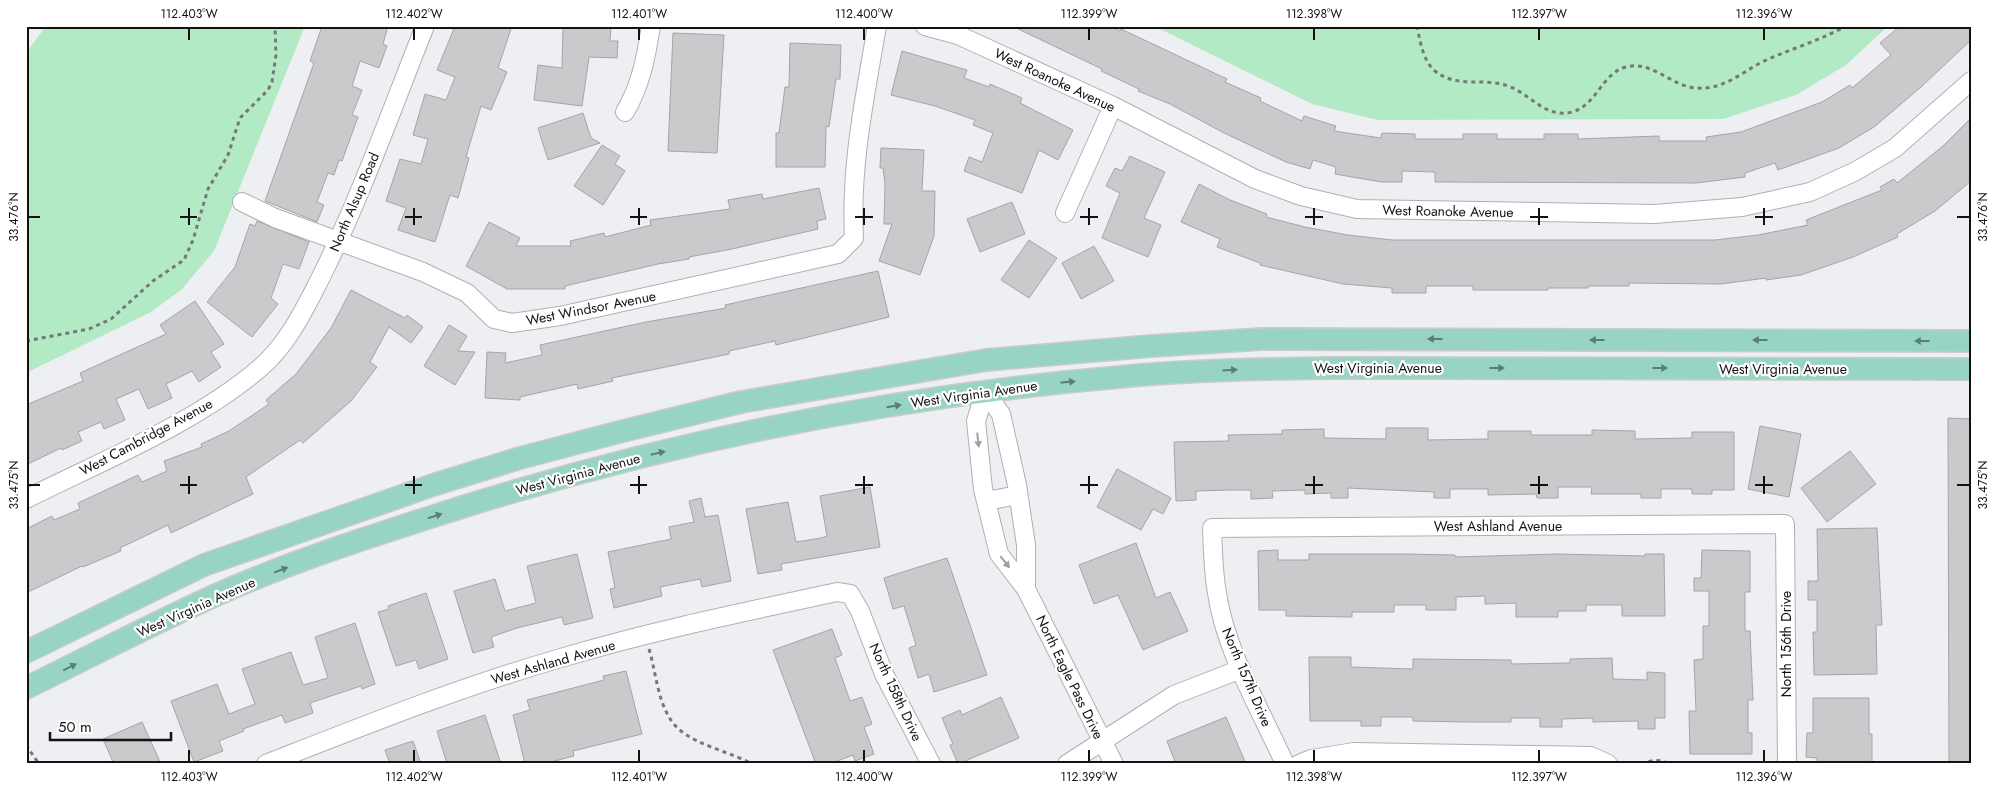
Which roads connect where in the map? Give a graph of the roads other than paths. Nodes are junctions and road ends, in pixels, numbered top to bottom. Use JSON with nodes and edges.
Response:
{"nodes":[{"id":1,"x":425,"y":26,"type":"edge"},
{"id":2,"x":651,"y":26,"type":"edge"},
{"id":3,"x":876,"y":26,"type":"edge"},
{"id":4,"x":925,"y":26,"type":"edge"},
{"id":5,"x":1971,"y":81,"type":"edge"},
{"id":6,"x":1113,"y":106,"type":"junction"},
{"id":7,"x":626,"y":112,"type":"dead end"},
{"id":8,"x":242,"y":202,"type":"dead end"},
{"id":9,"x":1065,"y":212,"type":"dead end"},
{"id":10,"x":340,"y":240,"type":"junction"},
{"id":11,"x":1971,"y":341,"type":"edge"},
{"id":12,"x":262,"y":367,"type":"joint"},
{"id":13,"x":1971,"y":369,"type":"edge"},
{"id":14,"x":985,"y":392,"type":"junction"},
{"id":15,"x":1018,"y":495,"type":"junction"},
{"id":16,"x":26,"y":499,"type":"edge"},
{"id":17,"x":986,"y":501,"type":"junction"},
{"id":18,"x":1785,"y":524,"type":"joint"},
{"id":19,"x":1212,"y":528,"type":"joint"},
{"id":20,"x":1026,"y":589,"type":"junction"},
{"id":21,"x":850,"y":594,"type":"joint"},
{"id":22,"x":26,"y":652,"type":"edge"},
{"id":23,"x":1241,"y":669,"type":"junction"},
{"id":24,"x":26,"y":688,"type":"edge"},
{"id":25,"x":1102,"y":742,"type":"junction"},
{"id":26,"x":266,"y":764,"type":"edge"},
{"id":27,"x":931,"y":764,"type":"edge"},
{"id":28,"x":1067,"y":764,"type":"edge"},
{"id":29,"x":1114,"y":764,"type":"edge"},
{"id":30,"x":1285,"y":764,"type":"edge"},
{"id":31,"x":1300,"y":764,"type":"edge"},
{"id":32,"x":1608,"y":764,"type":"edge"},
{"id":33,"x":1787,"y":764,"type":"edge"}],
"edges":[{"from":1,"to":10,"type":"street","name":"North Alsup Road"},
{"from":2,"to":7,"type":"street"},
{"from":3,"to":10,"type":"street","name":"West Windsor Avenue"},
{"from":4,"to":6,"type":"street","name":"West Roanoke Avenue"},
{"from":5,"to":6,"type":"street","name":"West Roanoke Avenue"},
{"from":6,"to":9,"type":"street"},
{"from":8,"to":10,"type":"street","name":"West Windsor Avenue"},
{"from":10,"to":12,"type":"street","name":"North Alsup Road"},
{"from":11,"to":22,"type":"main road","name":"West Virginia Avenue","one_way":true},
{"from":12,"to":16,"type":"street","name":"West Cambridge Avenue"},
{"from":14,"to":13,"type":"main road","name":"West Virginia Avenue","one_way":true},
{"from":14,"to":15,"type":"street","name":"North Eagle Pass Drive"},
{"from":14,"to":17,"type":"street","name":"North Eagle Pass Drive","one_way":true},
{"from":24,"to":14,"type":"main road","name":"West Virginia Avenue","one_way":true},
{"from":15,"to":17,"type":"street"},
{"from":15,"to":20,"type":"street","name":"North Eagle Pass Drive"},
{"from":17,"to":20,"type":"street","name":"North Eagle Pass Drive","one_way":true},
{"from":18,"to":19,"type":"street","name":"West Ashland Avenue"},
{"from":18,"to":33,"type":"street","name":"North 156th Drive"},
{"from":19,"to":23,"type":"street","name":"North 157th Drive"},
{"from":20,"to":25,"type":"street","name":"North Eagle Pass Drive"},
{"from":21,"to":26,"type":"street","name":"West Ashland Avenue"},
{"from":21,"to":27,"type":"street","name":"North 158th Drive"},
{"from":23,"to":25,"type":"street"},
{"from":23,"to":30,"type":"street","name":"North 157th Drive"},
{"from":25,"to":28,"type":"street"},
{"from":25,"to":29,"type":"street","name":"North Eagle Pass Drive"},
{"from":31,"to":32,"type":"street"}]}
